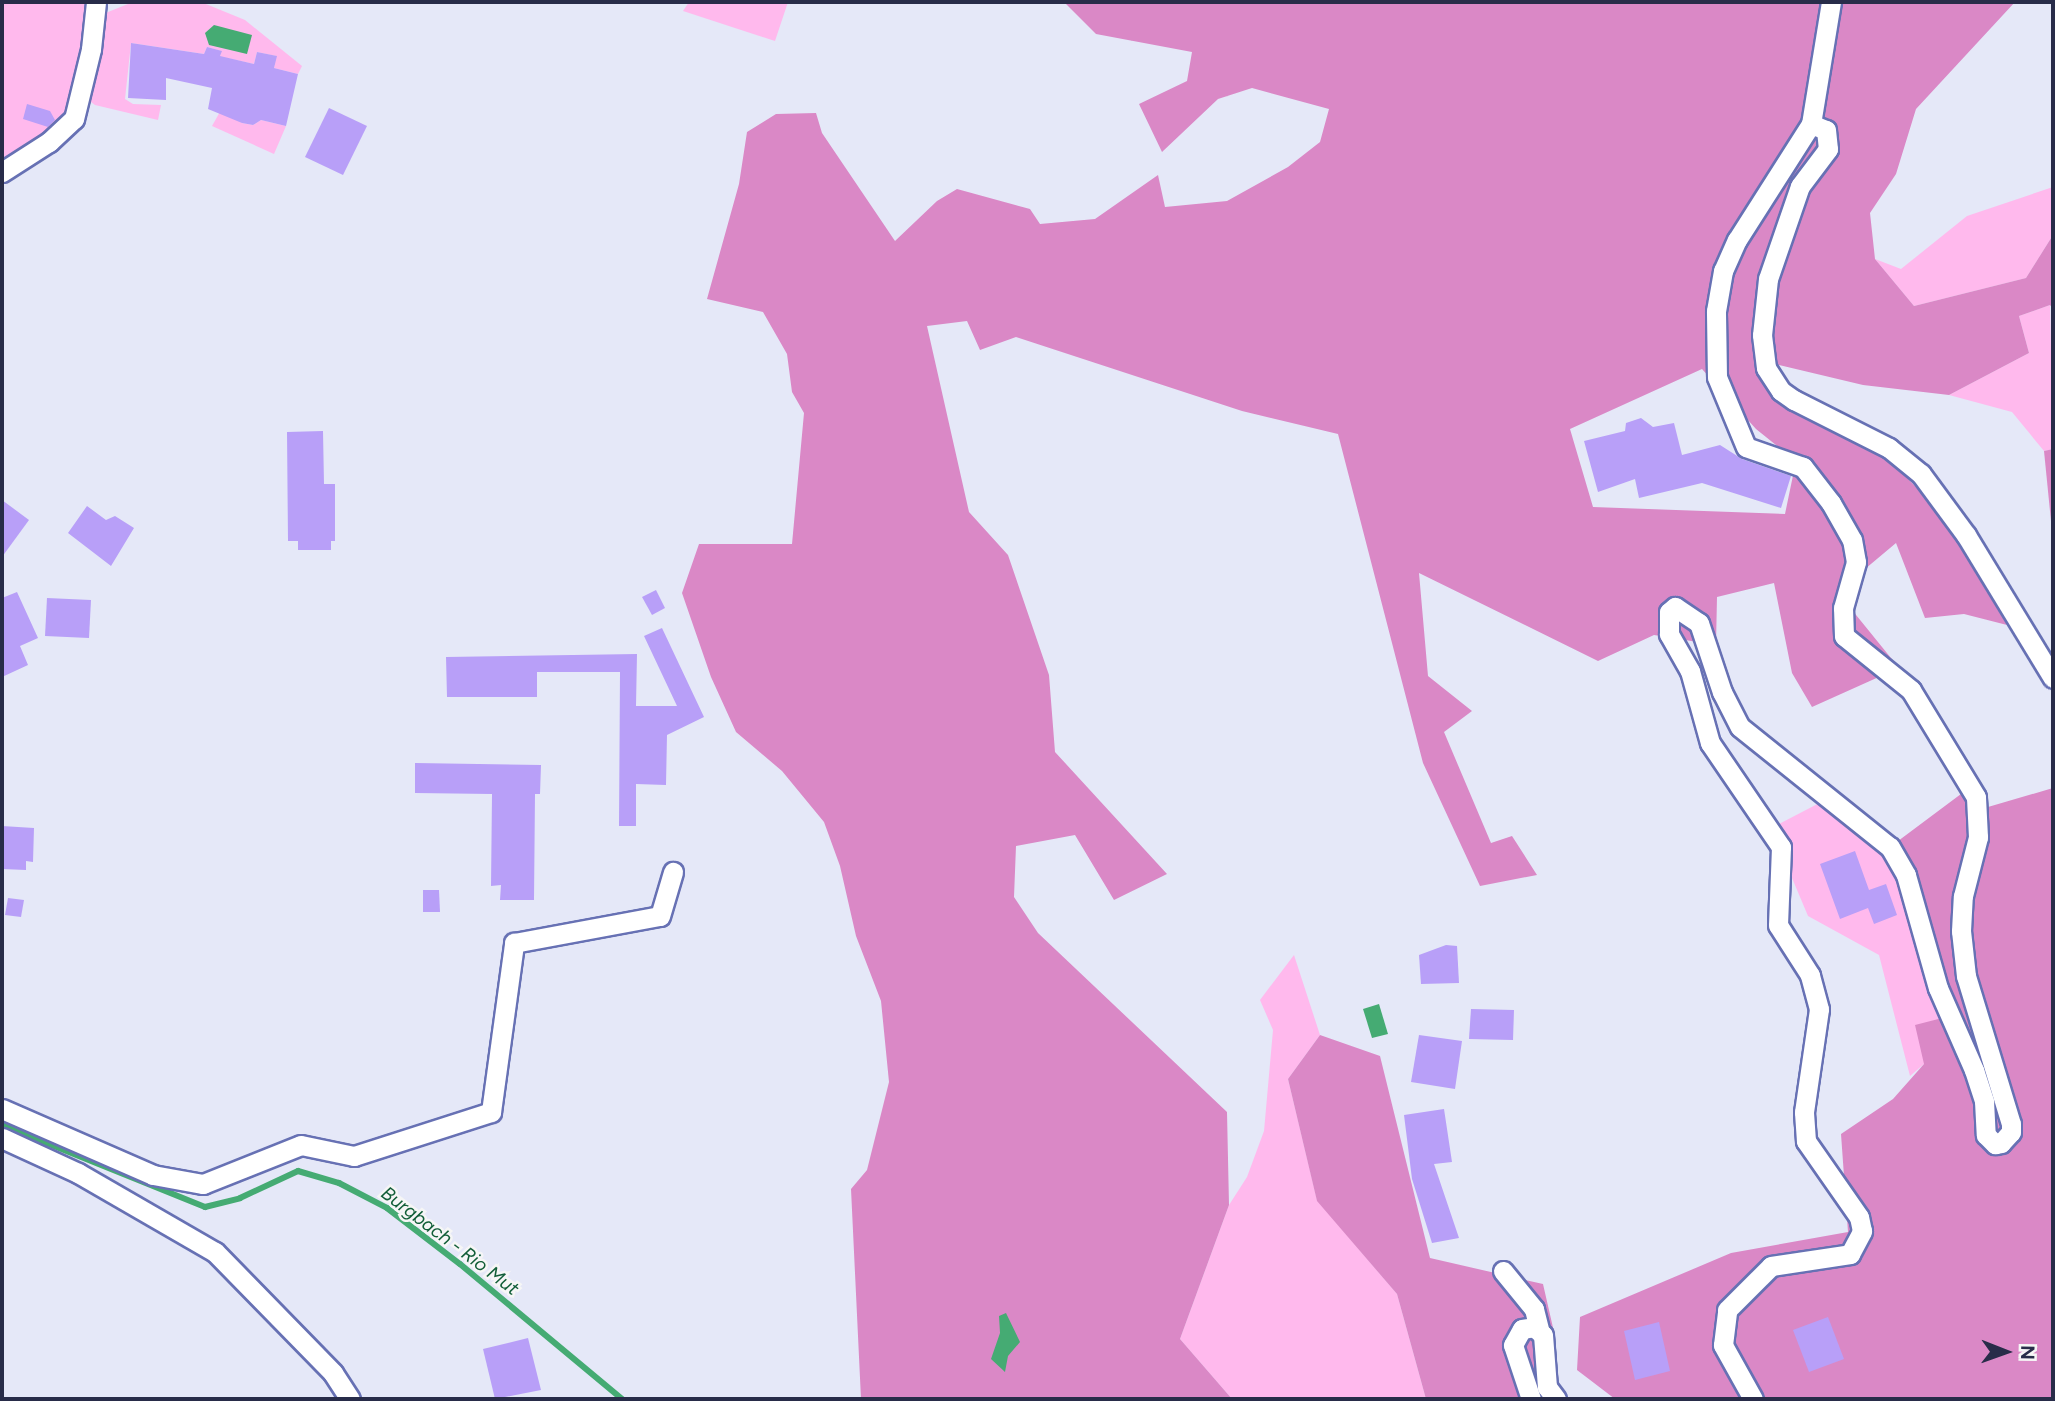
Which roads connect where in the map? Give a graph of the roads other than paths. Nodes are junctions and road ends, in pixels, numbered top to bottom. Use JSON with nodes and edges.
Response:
{"nodes":[{"id":1,"x":96,"y":2,"type":"edge"},
{"id":2,"x":1831,"y":2,"type":"edge"},
{"id":3,"x":1811,"y":124,"type":"junction"},
{"id":4,"x":2,"y":172,"type":"edge"},
{"id":5,"x":2053,"y":678,"type":"edge"},
{"id":6,"x":673,"y":872,"type":"dead end"},
{"id":7,"x":2,"y":1109,"type":"edge"},
{"id":8,"x":2,"y":1138,"type":"edge"},
{"id":9,"x":1503,"y":1271,"type":"dead end"},
{"id":10,"x":1539,"y":1329,"type":"junction"},
{"id":11,"x":351,"y":1399,"type":"edge"},
{"id":12,"x":1531,"y":1399,"type":"edge"},
{"id":13,"x":1556,"y":1399,"type":"edge"},
{"id":14,"x":1753,"y":1399,"type":"edge"}],
"edges":[{"from":1,"to":4,"type":"street"},
{"from":2,"to":3,"type":"street"},
{"from":3,"to":5,"type":"street"},
{"from":3,"to":14,"type":"street"},
{"from":6,"to":7,"type":"street"},
{"from":8,"to":11,"type":"street"},
{"from":9,"to":10,"type":"street"},
{"from":10,"to":12,"type":"street"},
{"from":10,"to":13,"type":"street"}]}
